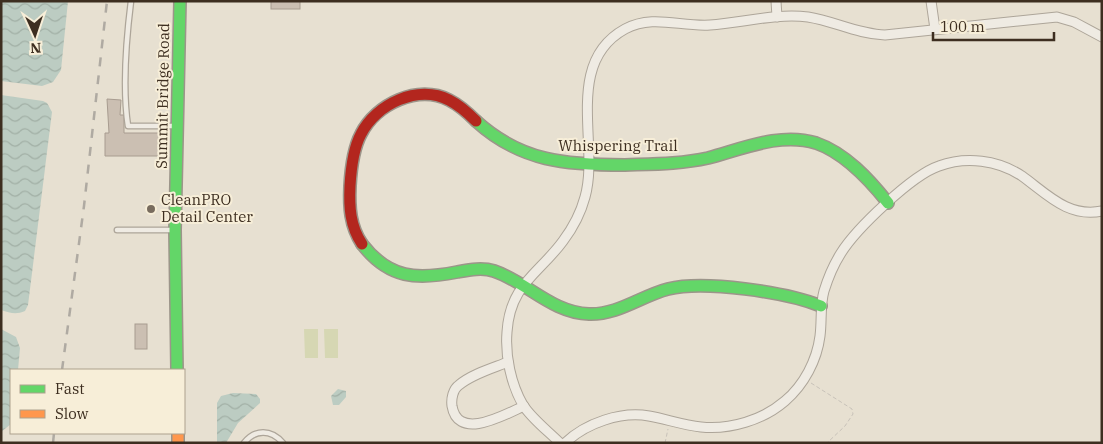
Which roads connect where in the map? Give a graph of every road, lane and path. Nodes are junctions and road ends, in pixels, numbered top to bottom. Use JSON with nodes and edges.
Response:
{"nodes":[{"id":1,"x":131,"y":1,"type":"edge"},
{"id":2,"x":180,"y":1,"type":"edge"},
{"id":3,"x":776,"y":1,"type":"edge"},
{"id":4,"x":932,"y":1,"type":"edge"},
{"id":5,"x":777,"y":17,"type":"junction"},
{"id":6,"x":935,"y":30,"type":"junction"},
{"id":7,"x":1102,"y":37,"type":"edge"},
{"id":8,"x":178,"y":126,"type":"junction"},
{"id":9,"x":587,"y":164,"type":"junction"},
{"id":10,"x":888,"y":203,"type":"junction"},
{"id":11,"x":1102,"y":211,"type":"edge"},
{"id":12,"x":117,"y":230,"type":"dead end"},
{"id":13,"x":175,"y":230,"type":"junction"},
{"id":14,"x":523,"y":286,"type":"junction"},
{"id":15,"x":821,"y":306,"type":"junction"},
{"id":16,"x":508,"y":362,"type":"junction"},
{"id":17,"x":177,"y":369,"type":"edge"},
{"id":18,"x":804,"y":378,"type":"junction"},
{"id":19,"x":524,"y":406,"type":"junction"},
{"id":20,"x":670,"y":421,"type":"junction"},
{"id":21,"x":244,"y":443,"type":"edge"},
{"id":22,"x":283,"y":443,"type":"edge"},
{"id":23,"x":560,"y":443,"type":"edge"},
{"id":24,"x":565,"y":443,"type":"edge"},
{"id":25,"x":665,"y":443,"type":"edge"},
{"id":26,"x":826,"y":443,"type":"edge"}],
"edges":[{"from":1,"to":8,"type":"lane"},
{"from":2,"to":8,"type":"street","name":"Summit Bridge Road"},
{"from":3,"to":5,"type":"street"},
{"from":4,"to":6,"type":"street"},
{"from":5,"to":6,"type":"street"},
{"from":5,"to":9,"type":"street"},
{"from":6,"to":7,"type":"street"},
{"from":8,"to":13,"type":"street","name":"Summit Bridge Road"},
{"from":9,"to":10,"type":"street","name":"Whispering Trail"},
{"from":9,"to":14,"type":"street"},
{"from":9,"to":14,"type":"street","name":"Whispering Trail"},
{"from":10,"to":11,"type":"street"},
{"from":10,"to":15,"type":"street"},
{"from":12,"to":13,"type":"lane"},
{"from":13,"to":17,"type":"street","name":"Summit Bridge Road"},
{"from":14,"to":15,"type":"street","name":"Whispering Trail"},
{"from":14,"to":16,"type":"street"},
{"from":15,"to":18,"type":"street"},
{"from":16,"to":19,"type":"street"},
{"from":16,"to":19,"type":"street"},
{"from":18,"to":20,"type":"street"},
{"from":18,"to":26,"type":"path"},
{"from":19,"to":23,"type":"street"},
{"from":20,"to":24,"type":"street"},
{"from":20,"to":25,"type":"path"},
{"from":21,"to":22,"type":"lane"}]}
